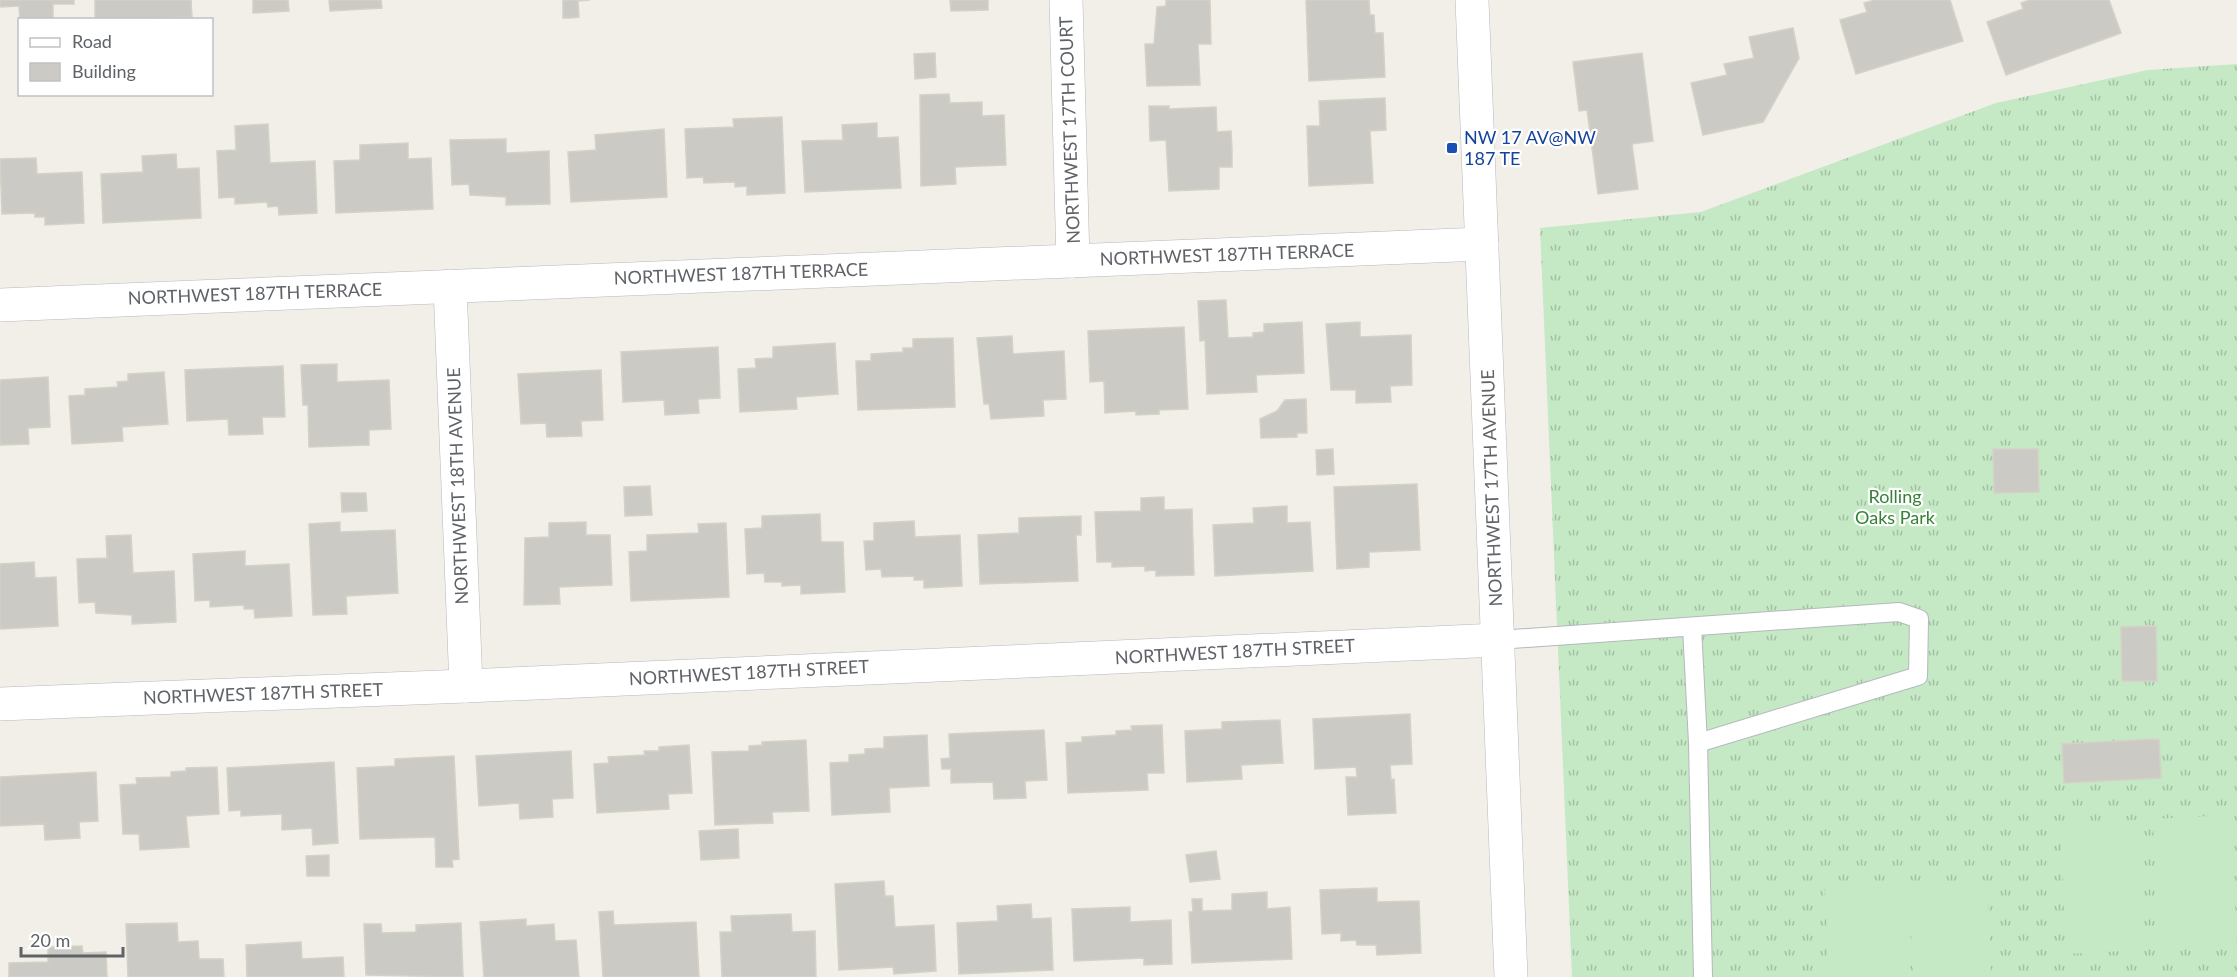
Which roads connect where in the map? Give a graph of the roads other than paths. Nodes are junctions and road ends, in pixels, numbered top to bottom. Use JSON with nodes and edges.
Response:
{"nodes":[{"id":1,"x":1066,"y":0,"type":"edge"},
{"id":2,"x":1472,"y":0,"type":"edge"},
{"id":3,"x":1482,"y":244,"type":"junction"},
{"id":4,"x":1073,"y":261,"type":"junction"},
{"id":5,"x":450,"y":286,"type":"junction"},
{"id":6,"x":0,"y":305,"type":"edge"},
{"id":7,"x":1692,"y":627,"type":"junction"},
{"id":8,"x":1498,"y":640,"type":"junction"},
{"id":9,"x":466,"y":686,"type":"junction"},
{"id":10,"x":0,"y":704,"type":"edge"},
{"id":11,"x":1698,"y":743,"type":"junction"},
{"id":12,"x":1511,"y":977,"type":"edge"},
{"id":13,"x":1703,"y":977,"type":"edge"}],
"edges":[{"from":1,"to":4,"type":"street","name":"NORTHWEST 17TH COURT"},
{"from":2,"to":3,"type":"street","name":"NORTHWEST 17TH AVENUE"},
{"from":3,"to":4,"type":"street","name":"NORTHWEST 187TH TERRACE"},
{"from":3,"to":8,"type":"street","name":"NORTHWEST 17TH AVENUE"},
{"from":4,"to":5,"type":"street","name":"NORTHWEST 187TH TERRACE"},
{"from":5,"to":6,"type":"street","name":"NORTHWEST 187TH TERRACE"},
{"from":5,"to":9,"type":"street","name":"NORTHWEST 18TH AVENUE"},
{"from":7,"to":8,"type":"lane"},
{"from":7,"to":11,"type":"lane"},
{"from":7,"to":11,"type":"lane"},
{"from":8,"to":9,"type":"street","name":"NORTHWEST 187TH STREET"},
{"from":8,"to":12,"type":"street","name":"NORTHWEST 17TH AVENUE"},
{"from":9,"to":10,"type":"street","name":"NORTHWEST 187TH STREET"},
{"from":11,"to":13,"type":"lane"}]}
